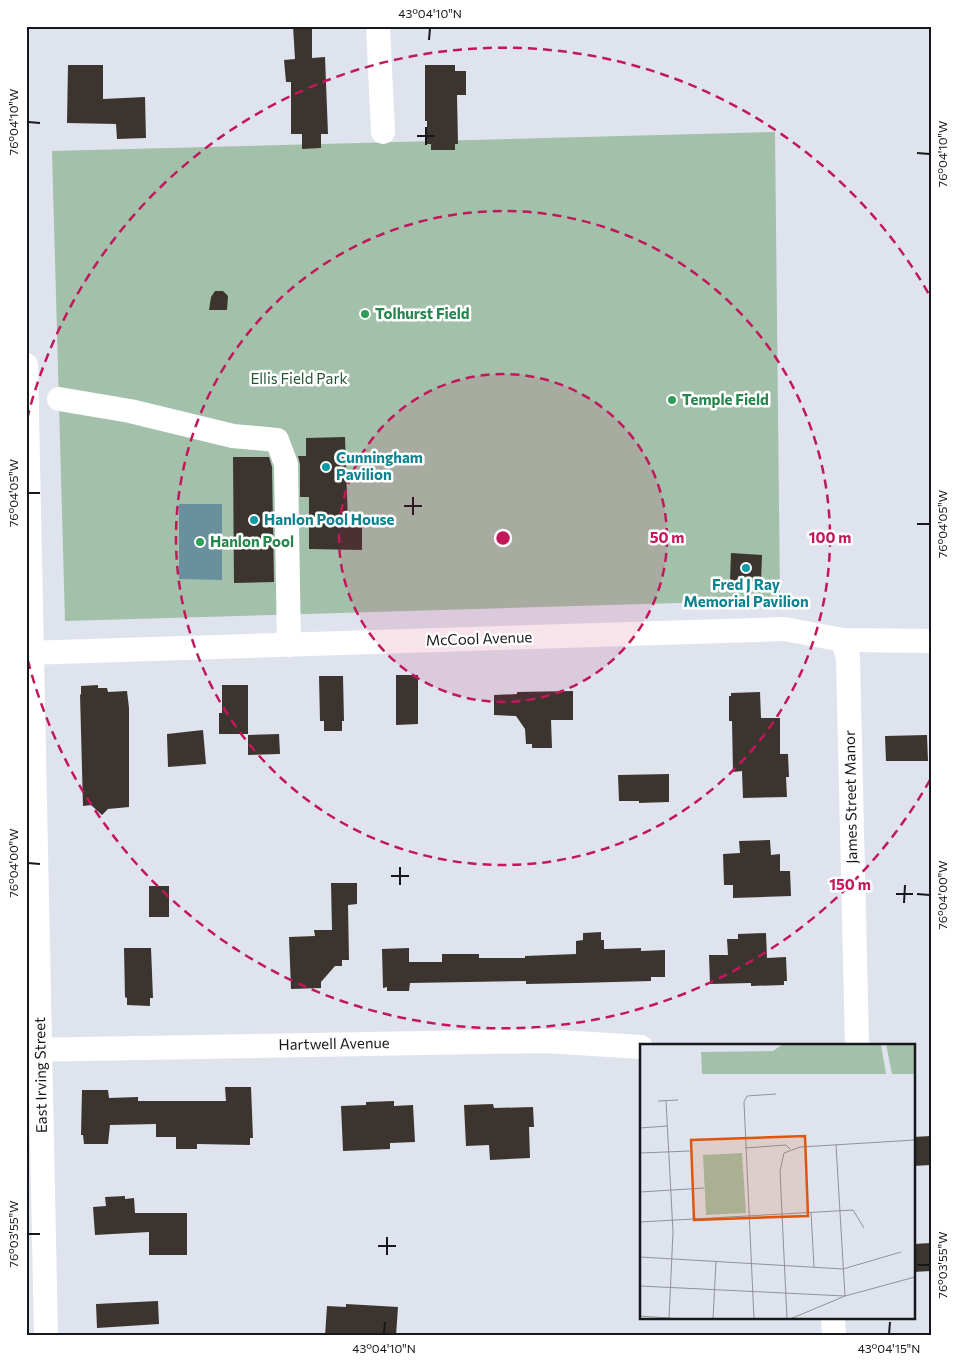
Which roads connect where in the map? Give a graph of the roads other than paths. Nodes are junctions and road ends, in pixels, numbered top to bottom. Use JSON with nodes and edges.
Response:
{"nodes":[{"id":1,"x":378,"y":26,"type":"edge"},
{"id":2,"x":383,"y":132,"type":"dead end"},
{"id":3,"x":26,"y":365,"type":"edge"},
{"id":4,"x":59,"y":399,"type":"dead end"},
{"id":5,"x":843,"y":640,"type":"junction"},
{"id":6,"x":931,"y":641,"type":"edge"},
{"id":7,"x":289,"y":645,"type":"junction"},
{"id":8,"x":29,"y":653,"type":"edge"},
{"id":9,"x":857,"y":1044,"type":"edge"},
{"id":10,"x":640,"y":1046,"type":"edge"},
{"id":11,"x":33,"y":1050,"type":"edge"},
{"id":12,"x":833,"y":1320,"type":"edge"},
{"id":13,"x":46,"y":1336,"type":"edge"},
{"id":14,"x":834,"y":1336,"type":"edge"}],
"edges":[{"from":1,"to":2,"type":"street"},
{"from":3,"to":8,"type":"street","name":"East Irving Street"},
{"from":4,"to":7,"type":"street"},
{"from":5,"to":6,"type":"street","name":"McCool Avenue"},
{"from":5,"to":7,"type":"street","name":"McCool Avenue"},
{"from":5,"to":9,"type":"street","name":"James Street Manor"},
{"from":7,"to":8,"type":"street","name":"McCool Avenue"},
{"from":8,"to":11,"type":"street","name":"East Irving Street"},
{"from":10,"to":11,"type":"street","name":"Hartwell Avenue"},
{"from":11,"to":13,"type":"street","name":"East Irving Street"},
{"from":12,"to":14,"type":"street"}]}
